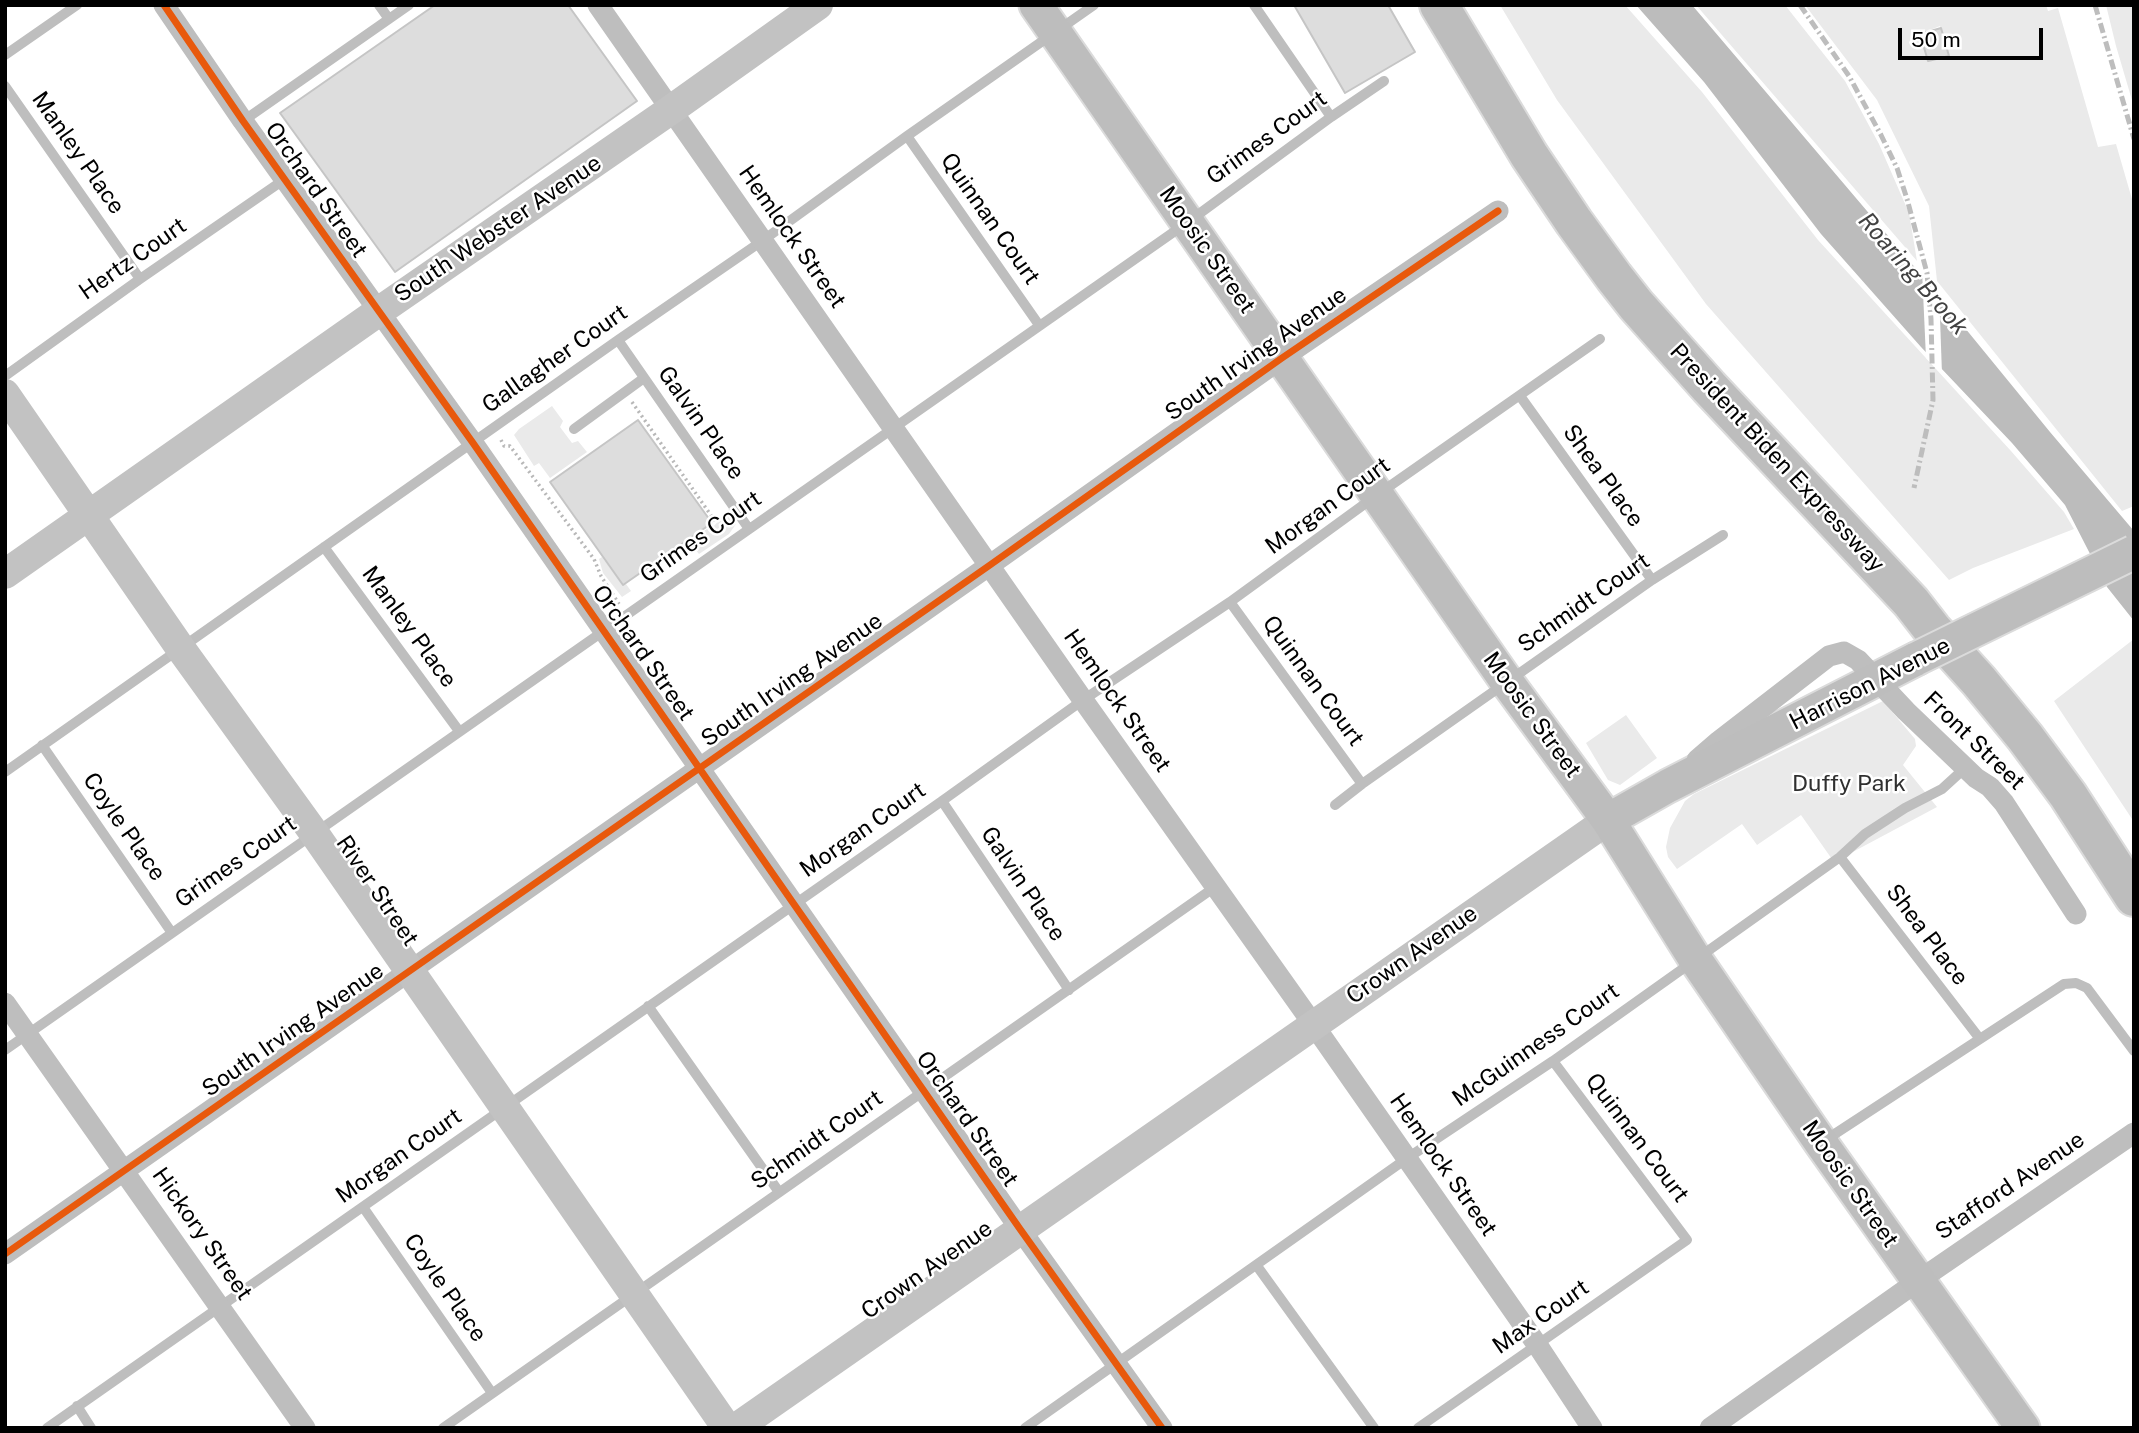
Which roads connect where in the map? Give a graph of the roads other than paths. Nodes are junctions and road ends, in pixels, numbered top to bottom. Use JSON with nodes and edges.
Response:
{"nodes":[{"id":1,"x":76,"y":5,"type":"edge"},
{"id":2,"x":164,"y":5,"type":"edge"},
{"id":3,"x":379,"y":5,"type":"edge"},
{"id":4,"x":409,"y":5,"type":"edge"},
{"id":5,"x":598,"y":5,"type":"edge"},
{"id":6,"x":818,"y":5,"type":"edge"},
{"id":7,"x":1036,"y":5,"type":"edge"},
{"id":8,"x":1094,"y":5,"type":"edge"},
{"id":9,"x":1254,"y":5,"type":"edge"},
{"id":10,"x":1439,"y":5,"type":"edge"},
{"id":11,"x":1463,"y":5,"type":"edge"},
{"id":12,"x":389,"y":19,"type":"junction"},
{"id":13,"x":1056,"y":33,"type":"junction"},
{"id":14,"x":5,"y":55,"type":"edge"},
{"id":15,"x":1384,"y":81,"type":"dead end"},
{"id":16,"x":5,"y":86,"type":"edge"},
{"id":17,"x":673,"y":109,"type":"junction"},
{"id":18,"x":1331,"y":117,"type":"junction"},
{"id":19,"x":243,"y":121,"type":"junction"},
{"id":20,"x":907,"y":136,"type":"junction"},
{"id":21,"x":285,"y":179,"type":"junction"},
{"id":22,"x":1498,"y":211,"type":"dead end"},
{"id":23,"x":1188,"y":222,"type":"junction"},
{"id":24,"x":762,"y":241,"type":"junction"},
{"id":25,"x":140,"y":279,"type":"junction"},
{"id":26,"x":378,"y":312,"type":"junction"},
{"id":27,"x":1039,"y":326,"type":"junction"},
{"id":28,"x":1600,"y":339,"type":"dead end"},
{"id":29,"x":618,"y":340,"type":"junction"},
{"id":30,"x":1282,"y":358,"type":"junction"},
{"id":31,"x":5,"y":376,"type":"edge"},
{"id":32,"x":644,"y":378,"type":"junction"},
{"id":33,"x":5,"y":394,"type":"edge"},
{"id":34,"x":1520,"y":396,"type":"junction"},
{"id":35,"x":893,"y":428,"type":"junction"},
{"id":36,"x":574,"y":429,"type":"dead end"},
{"id":37,"x":472,"y":443,"type":"junction"},
{"id":38,"x":1377,"y":495,"type":"junction"},
{"id":39,"x":89,"y":515,"type":"junction"},
{"id":40,"x":749,"y":529,"type":"junction"},
{"id":41,"x":1723,"y":535,"type":"dead end"},
{"id":42,"x":324,"y":547,"type":"junction"},
{"id":43,"x":2134,"y":552,"type":"edge"},
{"id":44,"x":990,"y":565,"type":"junction"},
{"id":45,"x":5,"y":574,"type":"edge"},
{"id":46,"x":1652,"y":580,"type":"junction"},
{"id":47,"x":1230,"y":602,"type":"junction"},
{"id":48,"x":604,"y":631,"type":"junction"},
{"id":49,"x":181,"y":649,"type":"junction"},
{"id":50,"x":1878,"y":680,"type":"junction"},
{"id":51,"x":1507,"y":682,"type":"junction"},
{"id":52,"x":1083,"y":700,"type":"junction"},
{"id":53,"x":459,"y":732,"type":"junction"},
{"id":54,"x":42,"y":746,"type":"junction"},
{"id":55,"x":700,"y":767,"type":"junction"},
{"id":56,"x":1965,"y":768,"type":"junction"},
{"id":57,"x":5,"y":772,"type":"edge"},
{"id":58,"x":1362,"y":784,"type":"junction"},
{"id":59,"x":1668,"y":786,"type":"junction"},
{"id":60,"x":942,"y":801,"type":"junction"},
{"id":61,"x":1335,"y":805,"type":"dead end"},
{"id":62,"x":1608,"y":820,"type":"junction"},
{"id":63,"x":314,"y":833,"type":"junction"},
{"id":64,"x":2134,"y":849,"type":"edge"},
{"id":65,"x":1840,"y":856,"type":"junction"},
{"id":66,"x":1215,"y":887,"type":"junction"},
{"id":67,"x":2134,"y":897,"type":"edge"},
{"id":68,"x":793,"y":904,"type":"junction"},
{"id":69,"x":2076,"y":914,"type":"dead end"},
{"id":70,"x":172,"y":933,"type":"junction"},
{"id":71,"x":1695,"y":959,"type":"junction"},
{"id":72,"x":409,"y":972,"type":"junction"},
{"id":73,"x":1069,"y":990,"type":"junction"},
{"id":74,"x":5,"y":1003,"type":"edge"},
{"id":75,"x":648,"y":1006,"type":"junction"},
{"id":76,"x":1313,"y":1024,"type":"junction"},
{"id":77,"x":27,"y":1034,"type":"junction"},
{"id":78,"x":1980,"y":1039,"type":"junction"},
{"id":79,"x":5,"y":1050,"type":"edge"},
{"id":80,"x":2134,"y":1051,"type":"edge"},
{"id":81,"x":1553,"y":1061,"type":"junction"},
{"id":82,"x":924,"y":1090,"type":"junction"},
{"id":83,"x":504,"y":1107,"type":"junction"},
{"id":84,"x":2134,"y":1133,"type":"edge"},
{"id":85,"x":1821,"y":1143,"type":"junction"},
{"id":86,"x":1406,"y":1159,"type":"junction"},
{"id":87,"x":125,"y":1170,"type":"junction"},
{"id":88,"x":779,"y":1192,"type":"junction"},
{"id":89,"x":363,"y":1207,"type":"junction"},
{"id":90,"x":1020,"y":1229,"type":"junction"},
{"id":91,"x":1687,"y":1240,"type":"joint"},
{"id":92,"x":5,"y":1254,"type":"edge"},
{"id":93,"x":1257,"y":1266,"type":"junction"},
{"id":94,"x":1918,"y":1281,"type":"junction"},
{"id":95,"x":634,"y":1295,"type":"junction"},
{"id":96,"x":220,"y":1306,"type":"junction"},
{"id":97,"x":1538,"y":1346,"type":"junction"},
{"id":98,"x":1116,"y":1365,"type":"junction"},
{"id":99,"x":492,"y":1393,"type":"junction"},
{"id":100,"x":77,"y":1406,"type":"junction"},
{"id":101,"x":2016,"y":1425,"type":"edge"},
{"id":102,"x":47,"y":1428,"type":"edge"},
{"id":103,"x":91,"y":1428,"type":"edge"},
{"id":104,"x":305,"y":1428,"type":"edge"},
{"id":105,"x":443,"y":1428,"type":"edge"},
{"id":106,"x":727,"y":1428,"type":"edge"},
{"id":107,"x":736,"y":1428,"type":"edge"},
{"id":108,"x":1025,"y":1428,"type":"edge"},
{"id":109,"x":1162,"y":1428,"type":"edge"},
{"id":110,"x":1374,"y":1428,"type":"edge"},
{"id":111,"x":1418,"y":1428,"type":"edge"},
{"id":112,"x":1592,"y":1428,"type":"edge"},
{"id":113,"x":1710,"y":1428,"type":"edge"}],
"edges":[{"from":1,"to":14,"type":"lane"},
{"from":2,"to":19,"type":"street","name":"Orchard Street"},
{"from":3,"to":12,"type":"lane"},
{"from":4,"to":12,"type":"lane"},
{"from":5,"to":17,"type":"street","name":"Hemlock Street"},
{"from":6,"to":17,"type":"main road","name":"South Webster Avenue"},
{"from":7,"to":13,"type":"main road","name":"Moosic Street"},
{"from":8,"to":13,"type":"lane","name":"Gallagher Court"},
{"from":9,"to":18,"type":"lane"},
{"from":10,"to":67,"type":"highway","name":"President Biden Expressway"},
{"from":11,"to":64,"type":"highway","name":"President Biden Expressway"},
{"from":12,"to":19,"type":"lane"},
{"from":13,"to":20,"type":"lane","name":"Gallagher Court"},
{"from":13,"to":23,"type":"main road","name":"Moosic Street"},
{"from":15,"to":18,"type":"lane","name":"Grimes Court"},
{"from":16,"to":25,"type":"lane","name":"Manley Place"},
{"from":17,"to":24,"type":"street","name":"Hemlock Street"},
{"from":17,"to":26,"type":"main road","name":"South Webster Avenue"},
{"from":18,"to":23,"type":"lane","name":"Grimes Court"},
{"from":19,"to":21,"type":"street","name":"Orchard Street"},
{"from":20,"to":24,"type":"lane","name":"Gallagher Court"},
{"from":20,"to":27,"type":"lane","name":"Quinnan Court"},
{"from":21,"to":25,"type":"lane","name":"Hertz Court"},
{"from":21,"to":26,"type":"street","name":"Orchard Street"},
{"from":22,"to":30,"type":"street","name":"South Irving Avenue"},
{"from":23,"to":27,"type":"lane","name":"Grimes Court"},
{"from":23,"to":30,"type":"main road","name":"Moosic Street"},
{"from":24,"to":29,"type":"lane","name":"Gallagher Court"},
{"from":24,"to":35,"type":"street","name":"Hemlock Street"},
{"from":25,"to":31,"type":"lane","name":"Hertz Court"},
{"from":26,"to":37,"type":"street","name":"Orchard Street"},
{"from":26,"to":39,"type":"main road","name":"South Webster Avenue"},
{"from":27,"to":35,"type":"lane","name":"Grimes Court"},
{"from":28,"to":34,"type":"lane","name":"Morgan Court"},
{"from":29,"to":32,"type":"lane","name":"Galvin Place"},
{"from":29,"to":37,"type":"lane","name":"Gallagher Court"},
{"from":30,"to":38,"type":"main road","name":"Moosic Street"},
{"from":30,"to":44,"type":"street","name":"South Irving Avenue"},
{"from":32,"to":36,"type":"lane"},
{"from":32,"to":40,"type":"lane","name":"Galvin Place"},
{"from":33,"to":39,"type":"main road","name":"River Street"},
{"from":34,"to":38,"type":"lane","name":"Morgan Court"},
{"from":34,"to":46,"type":"lane","name":"Shea Place"},
{"from":35,"to":40,"type":"lane","name":"Grimes Court"},
{"from":35,"to":44,"type":"street","name":"Hemlock Street"},
{"from":37,"to":42,"type":"lane","name":"Gallagher Court"},
{"from":37,"to":48,"type":"street","name":"Orchard Street"},
{"from":38,"to":47,"type":"lane","name":"Morgan Court"},
{"from":38,"to":51,"type":"main road","name":"Moosic Street"},
{"from":39,"to":45,"type":"main road","name":"South Webster Avenue"},
{"from":39,"to":49,"type":"main road","name":"River Street"},
{"from":40,"to":48,"type":"lane","name":"Grimes Court"},
{"from":41,"to":46,"type":"lane","name":"Schmidt Court"},
{"from":42,"to":49,"type":"lane","name":"Gallagher Court"},
{"from":42,"to":53,"type":"lane","name":"Manley Place"},
{"from":43,"to":50,"type":"main road","name":"Harrison Avenue","bridge":true},
{"from":44,"to":52,"type":"street","name":"Hemlock Street"},
{"from":44,"to":55,"type":"street","name":"South Irving Avenue"},
{"from":46,"to":51,"type":"lane","name":"Schmidt Court"},
{"from":47,"to":52,"type":"lane","name":"Morgan Court"},
{"from":47,"to":58,"type":"lane","name":"Quinnan Court"},
{"from":48,"to":53,"type":"lane","name":"Grimes Court"},
{"from":48,"to":55,"type":"street","name":"Orchard Street"},
{"from":49,"to":54,"type":"lane","name":"Gallagher Court"},
{"from":49,"to":63,"type":"main road","name":"River Street"},
{"from":50,"to":56,"type":"street","name":"Front Street"},
{"from":50,"to":59,"type":"main road","name":"Harrison Avenue"},
{"from":50,"to":59,"type":"street","name":"Front Street"},
{"from":51,"to":58,"type":"lane","name":"Schmidt Court"},
{"from":51,"to":62,"type":"main road","name":"Moosic Street"},
{"from":52,"to":60,"type":"lane","name":"Morgan Court"},
{"from":52,"to":66,"type":"street","name":"Hemlock Street"},
{"from":53,"to":63,"type":"lane","name":"Grimes Court"},
{"from":54,"to":57,"type":"lane","name":"Gallagher Court"},
{"from":54,"to":70,"type":"lane","name":"Coyle Place"},
{"from":55,"to":68,"type":"street","name":"Orchard Street"},
{"from":55,"to":72,"type":"street","name":"South Irving Avenue"},
{"from":56,"to":65,"type":"lane","name":"McGuinness Court"},
{"from":56,"to":69,"type":"street","name":"Front Street"},
{"from":58,"to":61,"type":"lane","name":"Schmidt Court"},
{"from":59,"to":62,"type":"main road","name":"Harrison Avenue"},
{"from":60,"to":68,"type":"lane","name":"Morgan Court"},
{"from":60,"to":73,"type":"lane","name":"Galvin Place"},
{"from":62,"to":71,"type":"main road","name":"Moosic Street"},
{"from":62,"to":76,"type":"main road","name":"Crown Avenue"},
{"from":63,"to":70,"type":"lane","name":"Grimes Court"},
{"from":63,"to":72,"type":"main road","name":"River Street"},
{"from":65,"to":71,"type":"lane","name":"McGuinness Court"},
{"from":65,"to":78,"type":"lane","name":"Shea Place"},
{"from":66,"to":73,"type":"lane","name":"Schmidt Court"},
{"from":66,"to":76,"type":"street","name":"Hemlock Street"},
{"from":68,"to":75,"type":"lane","name":"Morgan Court"},
{"from":68,"to":82,"type":"street","name":"Orchard Street"},
{"from":70,"to":77,"type":"lane","name":"Grimes Court"},
{"from":71,"to":81,"type":"lane","name":"McGuinness Court"},
{"from":71,"to":85,"type":"main road","name":"Moosic Street"},
{"from":72,"to":83,"type":"main road","name":"River Street"},
{"from":72,"to":87,"type":"street","name":"South Irving Avenue"},
{"from":73,"to":82,"type":"lane","name":"Schmidt Court"},
{"from":74,"to":77,"type":"street","name":"Hickory Street"},
{"from":75,"to":83,"type":"lane","name":"Morgan Court"},
{"from":75,"to":88,"type":"lane"},
{"from":76,"to":86,"type":"street","name":"Hemlock Street"},
{"from":76,"to":90,"type":"main road","name":"Crown Avenue"},
{"from":77,"to":79,"type":"lane","name":"Grimes Court"},
{"from":77,"to":87,"type":"street","name":"Hickory Street"},
{"from":78,"to":80,"type":"lane"},
{"from":78,"to":85,"type":"lane"},
{"from":81,"to":86,"type":"lane","name":"McGuinness Court"},
{"from":81,"to":91,"type":"lane","name":"Quinnan Court"},
{"from":82,"to":88,"type":"lane","name":"Schmidt Court"},
{"from":82,"to":90,"type":"street","name":"Orchard Street"},
{"from":83,"to":89,"type":"lane","name":"Morgan Court"},
{"from":83,"to":95,"type":"main road","name":"River Street"},
{"from":84,"to":94,"type":"street","name":"Stafford Avenue"},
{"from":85,"to":94,"type":"main road","name":"Moosic Street"},
{"from":86,"to":93,"type":"lane","name":"McGuinness Court"},
{"from":86,"to":97,"type":"street","name":"Hemlock Street"},
{"from":87,"to":92,"type":"street","name":"South Irving Avenue"},
{"from":87,"to":96,"type":"street","name":"Hickory Street"},
{"from":88,"to":95,"type":"lane","name":"Schmidt Court"},
{"from":89,"to":96,"type":"lane","name":"Morgan Court"},
{"from":89,"to":99,"type":"lane","name":"Coyle Place"},
{"from":90,"to":98,"type":"street","name":"Orchard Street"},
{"from":90,"to":107,"type":"main road","name":"Crown Avenue"},
{"from":91,"to":97,"type":"lane","name":"Max Court"},
{"from":93,"to":98,"type":"lane","name":"McGuinness Court"},
{"from":93,"to":110,"type":"lane"},
{"from":94,"to":101,"type":"main road","name":"Moosic Street"},
{"from":94,"to":113,"type":"street","name":"Stafford Avenue"},
{"from":95,"to":99,"type":"lane","name":"Schmidt Court"},
{"from":95,"to":106,"type":"main road","name":"River Street"},
{"from":96,"to":100,"type":"lane","name":"Morgan Court"},
{"from":96,"to":104,"type":"street","name":"Hickory Street"},
{"from":97,"to":111,"type":"lane","name":"Max Court"},
{"from":97,"to":112,"type":"street","name":"Hemlock Street"},
{"from":98,"to":108,"type":"lane","name":"McGuinness Court"},
{"from":98,"to":109,"type":"street","name":"Orchard Street"},
{"from":99,"to":105,"type":"lane","name":"Schmidt Court"},
{"from":100,"to":102,"type":"lane","name":"Morgan Court"},
{"from":100,"to":103,"type":"lane"}]}
